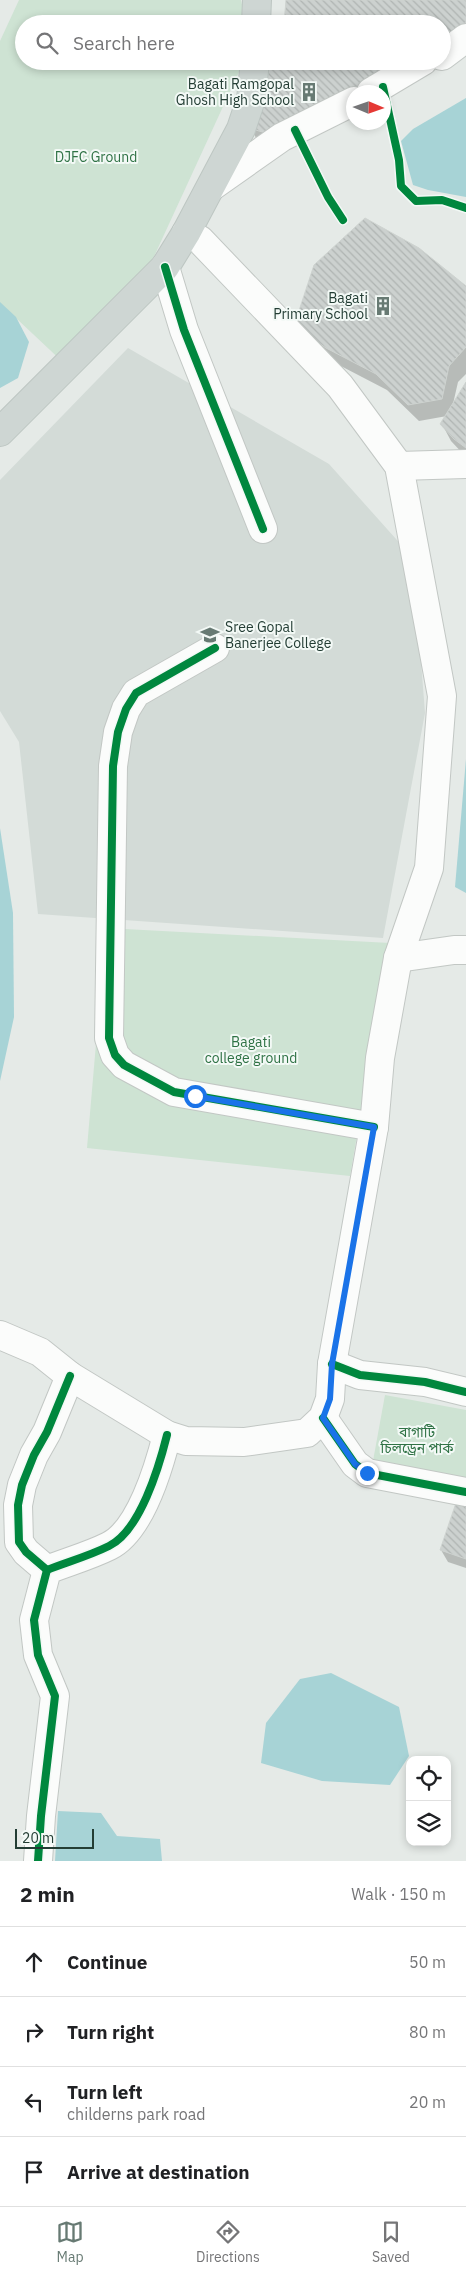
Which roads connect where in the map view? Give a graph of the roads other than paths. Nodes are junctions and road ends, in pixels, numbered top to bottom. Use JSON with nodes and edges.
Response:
{"nodes":[{"id":1,"x":257,"y":0,"type":"edge"},
{"id":2,"x":256,"y":15,"type":"edge"},
{"id":3,"x":466,"y":38,"type":"edge"},
{"id":4,"x":451,"y":49,"type":"edge"},
{"id":5,"x":254,"y":70,"type":"edge"},
{"id":6,"x":408,"y":70,"type":"edge"},
{"id":7,"x":383,"y":85,"type":"edge"},
{"id":8,"x":346,"y":105,"type":"edge"},
{"id":9,"x":211,"y":187,"type":"junction"},
{"id":10,"x":186,"y":233,"type":"junction"},
{"id":11,"x":165,"y":267,"type":"junction"},
{"id":12,"x":0,"y":432,"type":"edge"},
{"id":13,"x":466,"y":464,"type":"edge"},
{"id":14,"x":399,"y":466,"type":"junction"},
{"id":15,"x":263,"y":529,"type":"dead end"},
{"id":16,"x":215,"y":648,"type":"dead end"},
{"id":17,"x":466,"y":950,"type":"edge"},
{"id":18,"x":398,"y":958,"type":"junction"},
{"id":19,"x":374,"y":1127,"type":"junction"},
{"id":20,"x":0,"y":1335,"type":"edge"},
{"id":21,"x":332,"y":1364,"type":"junction"},
{"id":22,"x":70,"y":1376,"type":"junction"},
{"id":23,"x":466,"y":1392,"type":"edge"},
{"id":24,"x":323,"y":1418,"type":"junction"},
{"id":25,"x":167,"y":1435,"type":"junction"},
{"id":26,"x":466,"y":1492,"type":"edge"},
{"id":27,"x":47,"y":1570,"type":"junction"},
{"id":28,"x":38,"y":1861,"type":"edge"}],
"edges":[{"from":1,"to":2,"type":"main road"},
{"from":3,"to":4,"type":"street"},
{"from":5,"to":9,"type":"main road"},
{"from":6,"to":7,"type":"street"},
{"from":8,"to":9,"type":"street"},
{"from":9,"to":10,"type":"main road"},
{"from":10,"to":11,"type":"main road"},
{"from":10,"to":14,"type":"street"},
{"from":11,"to":12,"type":"main road"},
{"from":11,"to":15,"type":"street"},
{"from":13,"to":14,"type":"street"},
{"from":14,"to":18,"type":"street"},
{"from":16,"to":19,"type":"street"},
{"from":17,"to":18,"type":"street"},
{"from":18,"to":19,"type":"street"},
{"from":19,"to":21,"type":"street"},
{"from":20,"to":22,"type":"street"},
{"from":21,"to":23,"type":"street"},
{"from":21,"to":24,"type":"street"},
{"from":22,"to":25,"type":"street"},
{"from":22,"to":27,"type":"street"},
{"from":24,"to":25,"type":"street"},
{"from":24,"to":26,"type":"street"},
{"from":25,"to":27,"type":"street"},
{"from":27,"to":28,"type":"street"}]}
